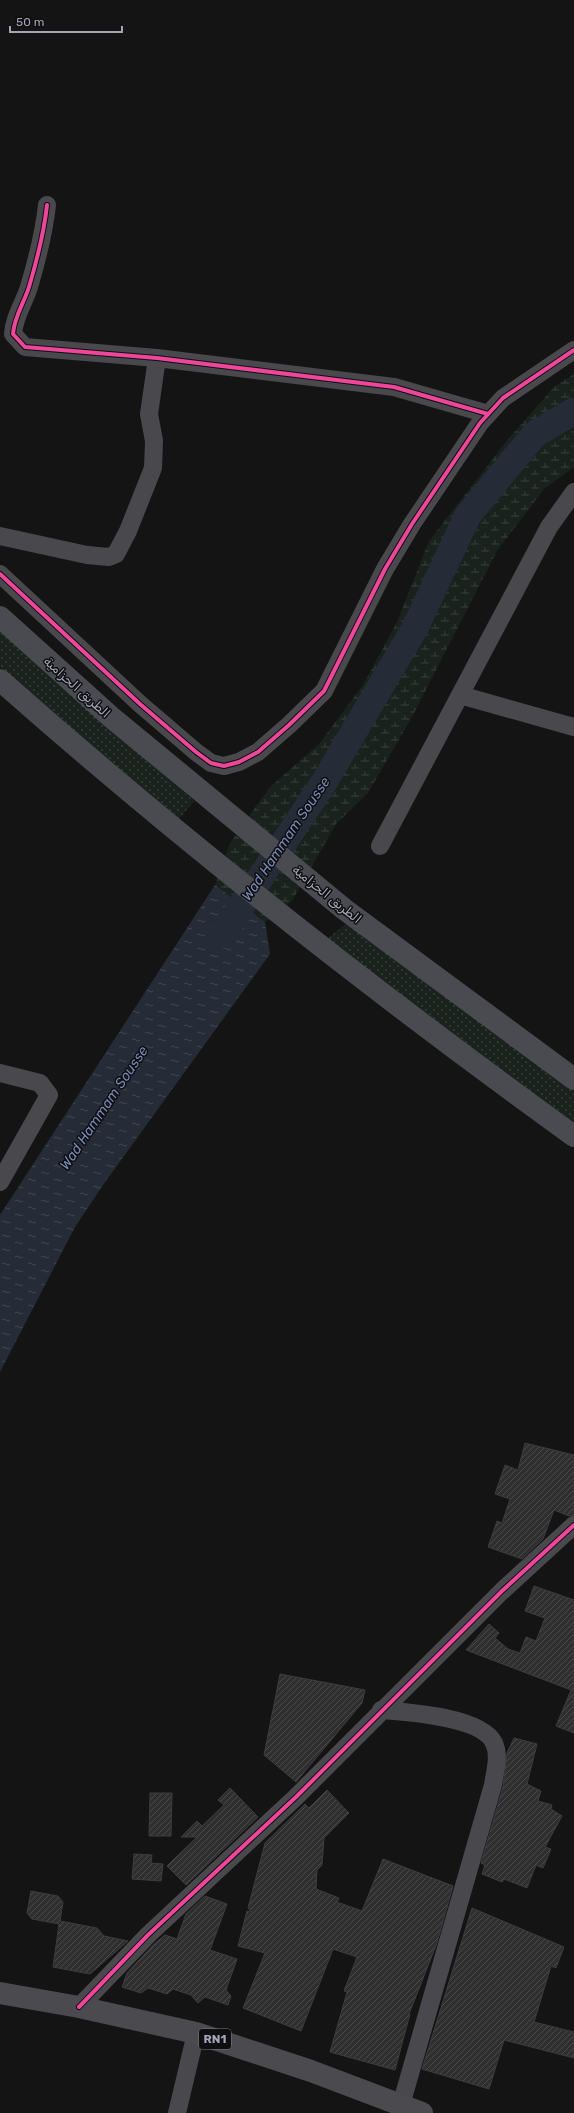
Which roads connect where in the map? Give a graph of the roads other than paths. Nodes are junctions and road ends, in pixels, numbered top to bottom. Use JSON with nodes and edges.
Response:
{"nodes":[{"id":1,"x":47,"y":205,"type":"dead end"},
{"id":2,"x":574,"y":350,"type":"edge"},
{"id":3,"x":157,"y":358,"type":"junction"},
{"id":4,"x":488,"y":414,"type":"junction"},
{"id":5,"x":574,"y":492,"type":"edge"},
{"id":6,"x":0,"y":536,"type":"edge"},
{"id":7,"x":0,"y":574,"type":"edge"},
{"id":8,"x":0,"y":617,"type":"edge"},
{"id":9,"x":0,"y":680,"type":"edge"},
{"id":10,"x":460,"y":695,"type":"junction"},
{"id":11,"x":574,"y":727,"type":"edge"},
{"id":12,"x":380,"y":846,"type":"dead end"},
{"id":13,"x":0,"y":1073,"type":"edge"},
{"id":14,"x":574,"y":1079,"type":"edge"},
{"id":15,"x":574,"y":1136,"type":"edge"},
{"id":16,"x":0,"y":1182,"type":"edge"},
{"id":17,"x":574,"y":1526,"type":"edge"},
{"id":18,"x":382,"y":1710,"type":"junction"},
{"id":19,"x":4,"y":1996,"type":"edge"},
{"id":20,"x":79,"y":2007,"type":"junction"},
{"id":21,"x":196,"y":2033,"type":"junction"},
{"id":22,"x":401,"y":2105,"type":"junction"},
{"id":23,"x":177,"y":2113,"type":"edge"},
{"id":24,"x":422,"y":2113,"type":"edge"}],
"edges":[{"from":1,"to":3,"type":"street"},
{"from":2,"to":4,"type":"street"},
{"from":3,"to":4,"type":"street"},
{"from":3,"to":6,"type":"street"},
{"from":4,"to":7,"type":"street"},
{"from":5,"to":10,"type":"street"},
{"from":8,"to":14,"type":"highway","name":"الطريق الحزامية"},
{"from":9,"to":15,"type":"highway"},
{"from":10,"to":11,"type":"street"},
{"from":10,"to":12,"type":"street"},
{"from":13,"to":16,"type":"street"},
{"from":17,"to":18,"type":"street"},
{"from":18,"to":20,"type":"street"},
{"from":18,"to":22,"type":"street"},
{"from":19,"to":20,"type":"main road","number":"RN1"},
{"from":20,"to":21,"type":"main road","number":"RN1"},
{"from":21,"to":22,"type":"main road","number":"RN1"},
{"from":21,"to":23,"type":"street"},
{"from":22,"to":24,"type":"main road","number":"RN1"}]}
